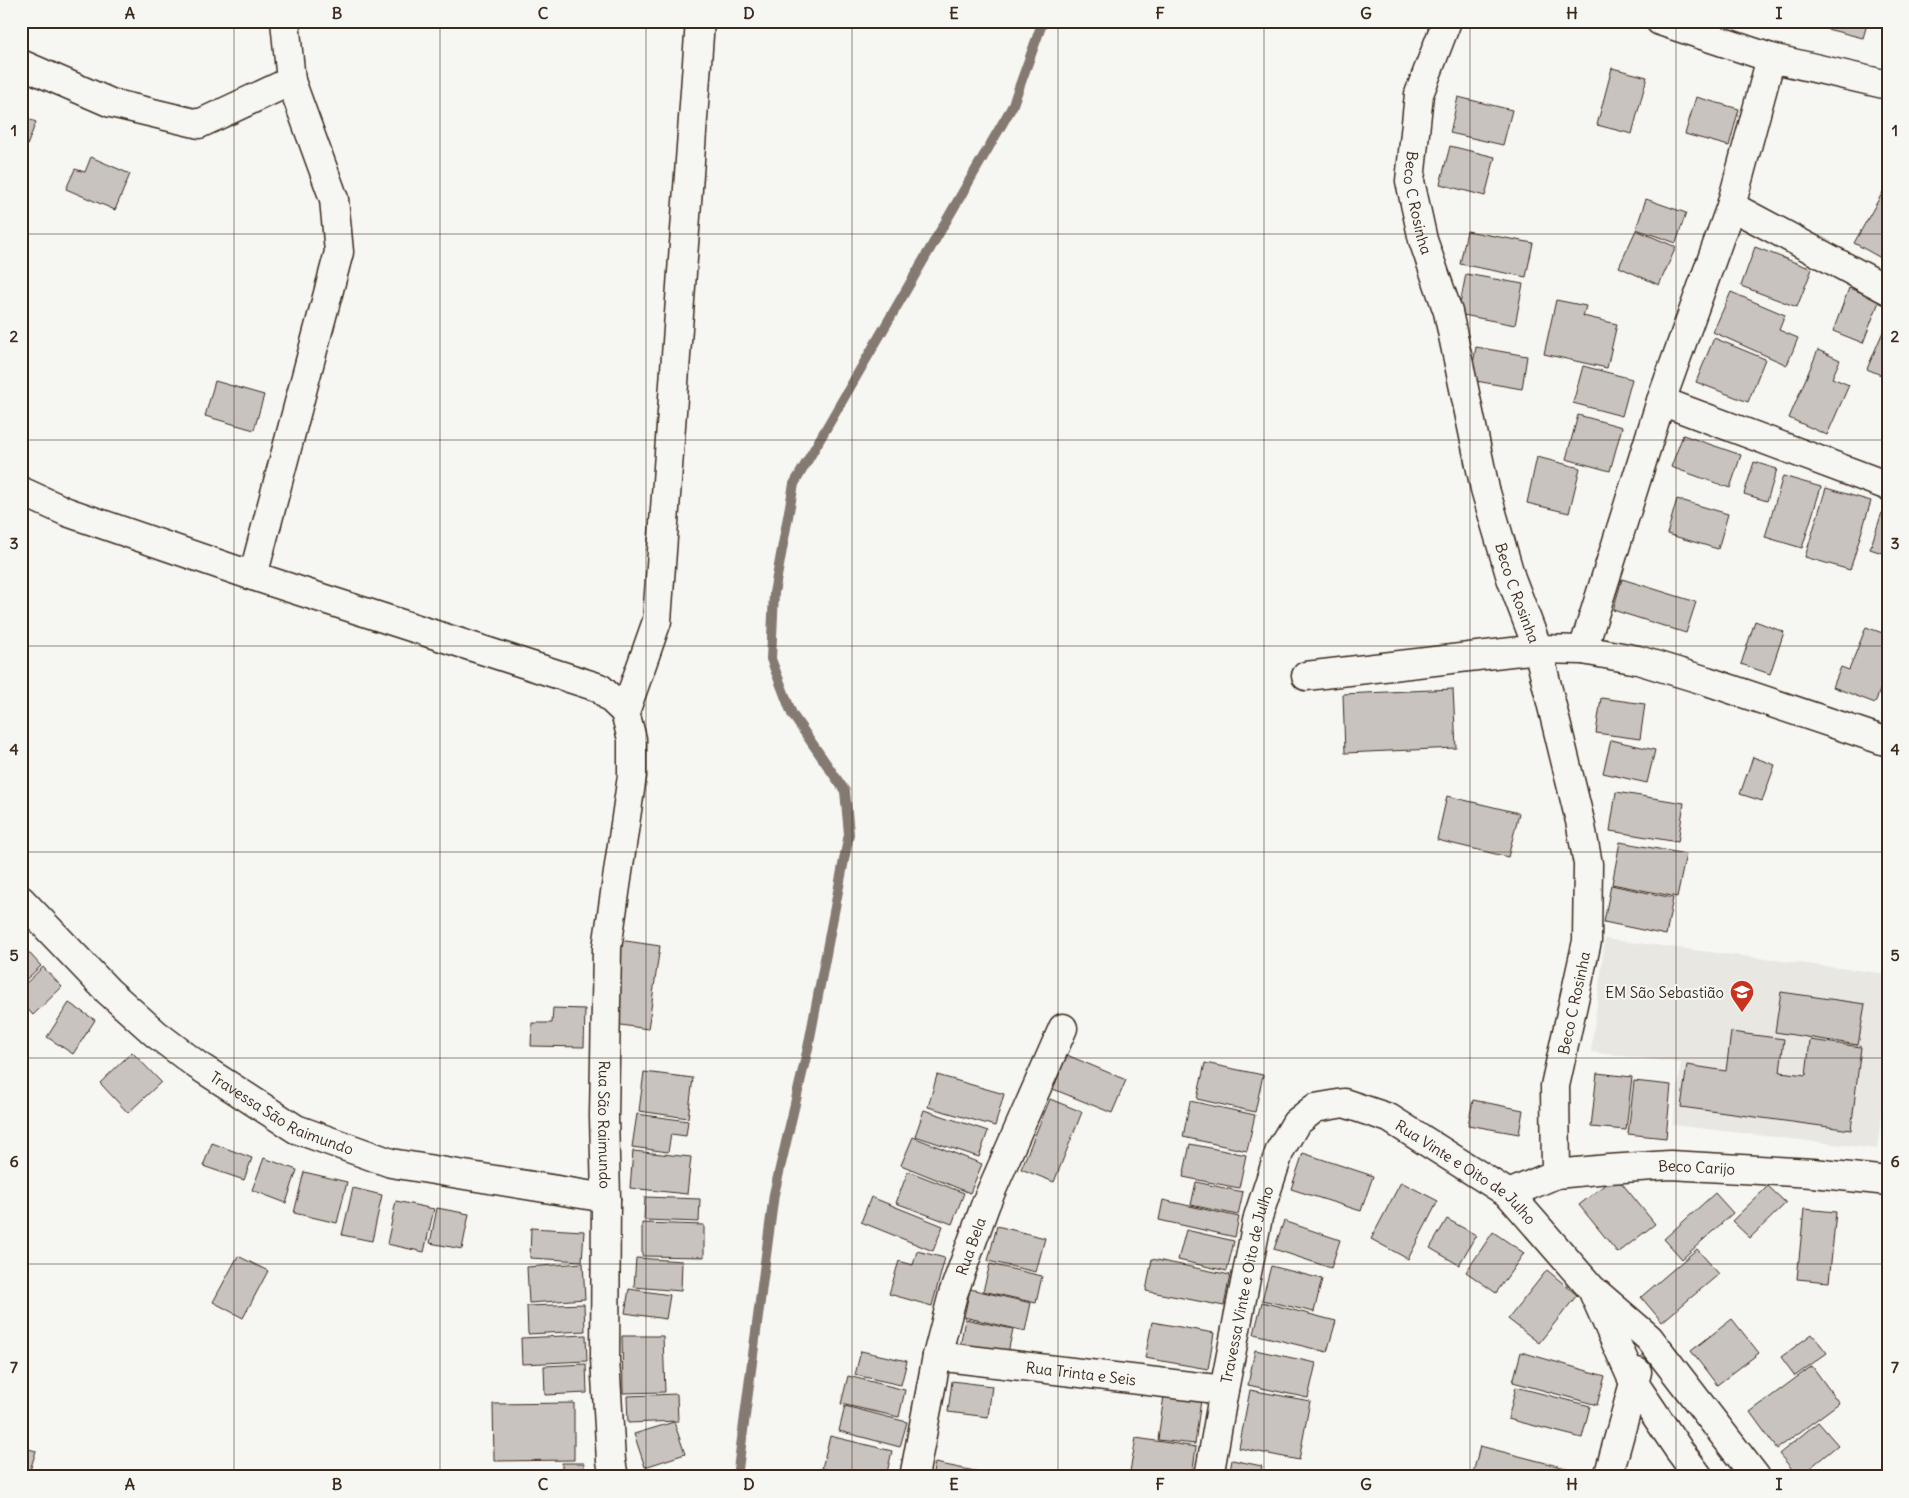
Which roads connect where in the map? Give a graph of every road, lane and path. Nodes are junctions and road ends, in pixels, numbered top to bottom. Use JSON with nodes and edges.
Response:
{"nodes":[{"id":1,"x":285,"y":21,"type":"edge"},
{"id":2,"x":700,"y":21,"type":"edge"},
{"id":3,"x":1447,"y":21,"type":"edge"},
{"id":4,"x":1672,"y":23,"type":"edge"},
{"id":5,"x":1771,"y":58,"type":"junction"},
{"id":6,"x":21,"y":64,"type":"edge"},
{"id":7,"x":291,"y":80,"type":"junction"},
{"id":8,"x":1888,"y":85,"type":"edge"},
{"id":9,"x":1731,"y":206,"type":"junction"},
{"id":10,"x":1888,"y":290,"type":"edge"},
{"id":11,"x":1660,"y":401,"type":"junction"},
{"id":12,"x":1888,"y":486,"type":"edge"},
{"id":13,"x":21,"y":491,"type":"edge"},
{"id":14,"x":253,"y":576,"type":"junction"},
{"id":15,"x":1538,"y":649,"type":"junction"},
{"id":16,"x":1583,"y":650,"type":"junction"},
{"id":17,"x":1306,"y":676,"type":"dead end"},
{"id":18,"x":625,"y":712,"type":"junction"},
{"id":19,"x":1888,"y":742,"type":"edge"},
{"id":20,"x":21,"y":900,"type":"edge"},
{"id":21,"x":1063,"y":1028,"type":"dead end"},
{"id":22,"x":1315,"y":1108,"type":"joint"},
{"id":23,"x":1556,"y":1174,"type":"junction"},
{"id":24,"x":1888,"y":1181,"type":"edge"},
{"id":25,"x":1510,"y":1194,"type":"junction"},
{"id":26,"x":606,"y":1198,"type":"junction"},
{"id":27,"x":1591,"y":1288,"type":"junction"},
{"id":28,"x":1649,"y":1338,"type":"junction"},
{"id":29,"x":937,"y":1356,"type":"junction"},
{"id":30,"x":1634,"y":1383,"type":"junction"},
{"id":31,"x":1224,"y":1390,"type":"junction"},
{"id":32,"x":615,"y":1471,"type":"edge"},
{"id":33,"x":914,"y":1477,"type":"edge"},
{"id":34,"x":1209,"y":1477,"type":"edge"},
{"id":35,"x":1608,"y":1477,"type":"edge"},
{"id":36,"x":1699,"y":1477,"type":"edge"},
{"id":37,"x":1756,"y":1477,"type":"edge"}],
"edges":[{"from":1,"to":7,"type":"street"},
{"from":2,"to":18,"type":"street"},
{"from":3,"to":15,"type":"street","name":"Beco C Rosinha"},
{"from":4,"to":5,"type":"street"},
{"from":5,"to":8,"type":"street"},
{"from":5,"to":9,"type":"street"},
{"from":6,"to":7,"type":"street"},
{"from":7,"to":14,"type":"street"},
{"from":9,"to":10,"type":"street"},
{"from":9,"to":11,"type":"street"},
{"from":11,"to":12,"type":"street"},
{"from":11,"to":16,"type":"street"},
{"from":13,"to":14,"type":"street"},
{"from":14,"to":18,"type":"street"},
{"from":15,"to":16,"type":"street"},
{"from":15,"to":17,"type":"street"},
{"from":15,"to":23,"type":"street","name":"Beco C Rosinha"},
{"from":16,"to":19,"type":"street"},
{"from":18,"to":26,"type":"street","name":"Rua São Raimundo"},
{"from":20,"to":26,"type":"street","name":"Travessa São Raimundo"},
{"from":21,"to":29,"type":"street","name":"Rua Bela"},
{"from":22,"to":25,"type":"street","name":"Rua Vinte e Oito de Julho"},
{"from":22,"to":31,"type":"street","name":"Travessa Vinte e Oito de Julho"},
{"from":23,"to":24,"type":"street","name":"Beco Carijo"},
{"from":23,"to":25,"type":"street","name":"Beco Carijo"},
{"from":25,"to":27,"type":"street","name":"Rua Vinte e Oito de Julho"},
{"from":26,"to":32,"type":"street","name":"Rua São Raimundo"},
{"from":27,"to":28,"type":"street","name":"Rua Vinte e Oito de Julho"},
{"from":27,"to":30,"type":"street","name":"Rua Vinte e Oito de Julho"},
{"from":28,"to":30,"type":"street"},
{"from":28,"to":37,"type":"street","name":"Rua Vinte e Oito de Julho"},
{"from":29,"to":31,"type":"street","name":"Rua Trinta e Seis"},
{"from":29,"to":33,"type":"street","name":"Rua Bela"},
{"from":30,"to":35,"type":"street"},
{"from":30,"to":36,"type":"street","name":"Rua Vinte e Oito de Julho"},
{"from":31,"to":34,"type":"street","name":"Travessa Vinte e Oito de Julho"}]}
